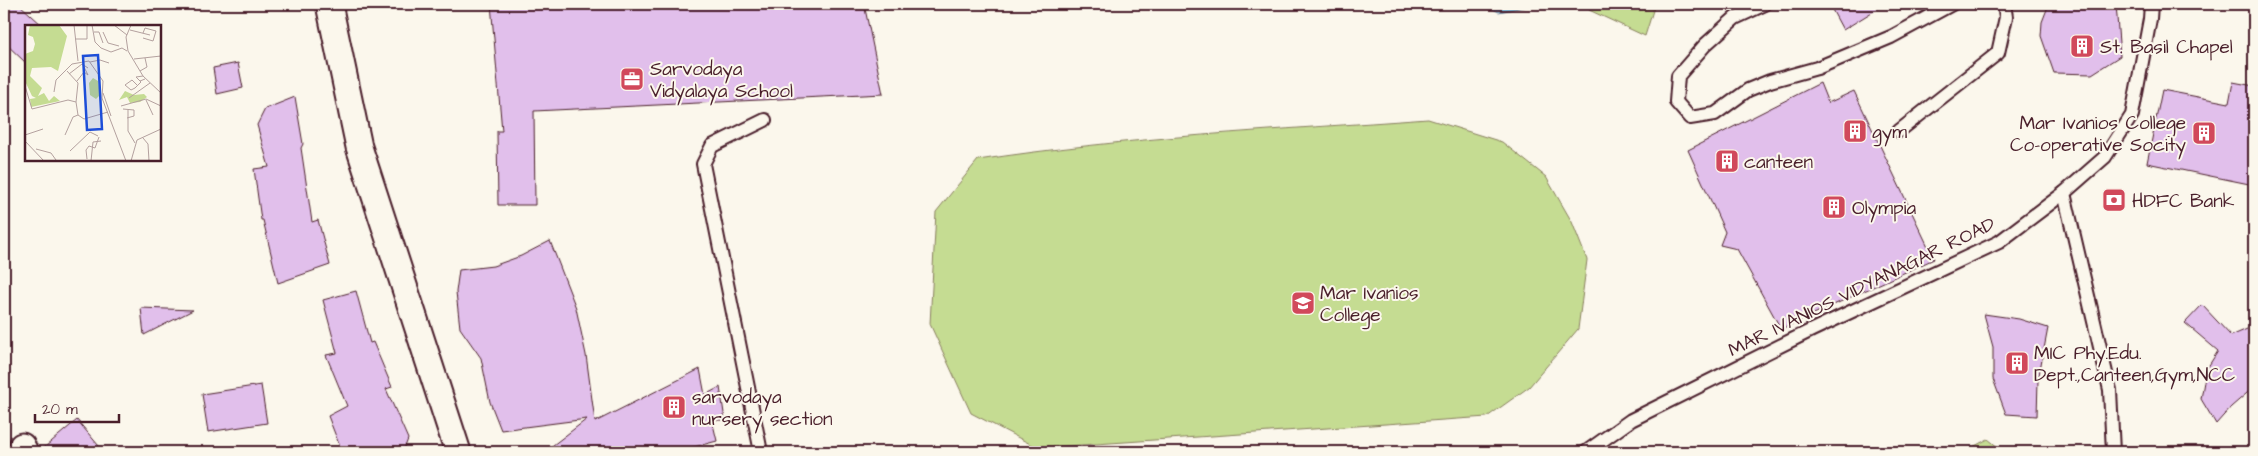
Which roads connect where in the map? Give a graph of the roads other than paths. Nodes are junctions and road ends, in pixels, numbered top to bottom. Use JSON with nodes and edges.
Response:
{"nodes":[{"id":1,"x":331,"y":4,"type":"edge"},
{"id":2,"x":1765,"y":4,"type":"edge"},
{"id":3,"x":1952,"y":4,"type":"edge"},
{"id":4,"x":2004,"y":4,"type":"edge"},
{"id":5,"x":2151,"y":4,"type":"edge"},
{"id":6,"x":765,"y":120,"type":"dead end"},
{"id":7,"x":1900,"y":131,"type":"dead end"},
{"id":8,"x":2064,"y":193,"type":"junction"},
{"id":9,"x":458,"y":452,"type":"edge"},
{"id":10,"x":761,"y":452,"type":"edge"},
{"id":11,"x":1586,"y":452,"type":"edge"},
{"id":12,"x":2113,"y":452,"type":"edge"}],
"edges":[{"from":1,"to":9,"type":"street"},
{"from":2,"to":3,"type":"lane"},
{"from":4,"to":7,"type":"lane"},
{"from":5,"to":8,"type":"lane","name":"MAR IVANIOS VIDYANAGAR ROAD"},
{"from":6,"to":10,"type":"lane"},
{"from":8,"to":11,"type":"lane","name":"MAR IVANIOS VIDYANAGAR ROAD"},
{"from":8,"to":12,"type":"lane"}]}
